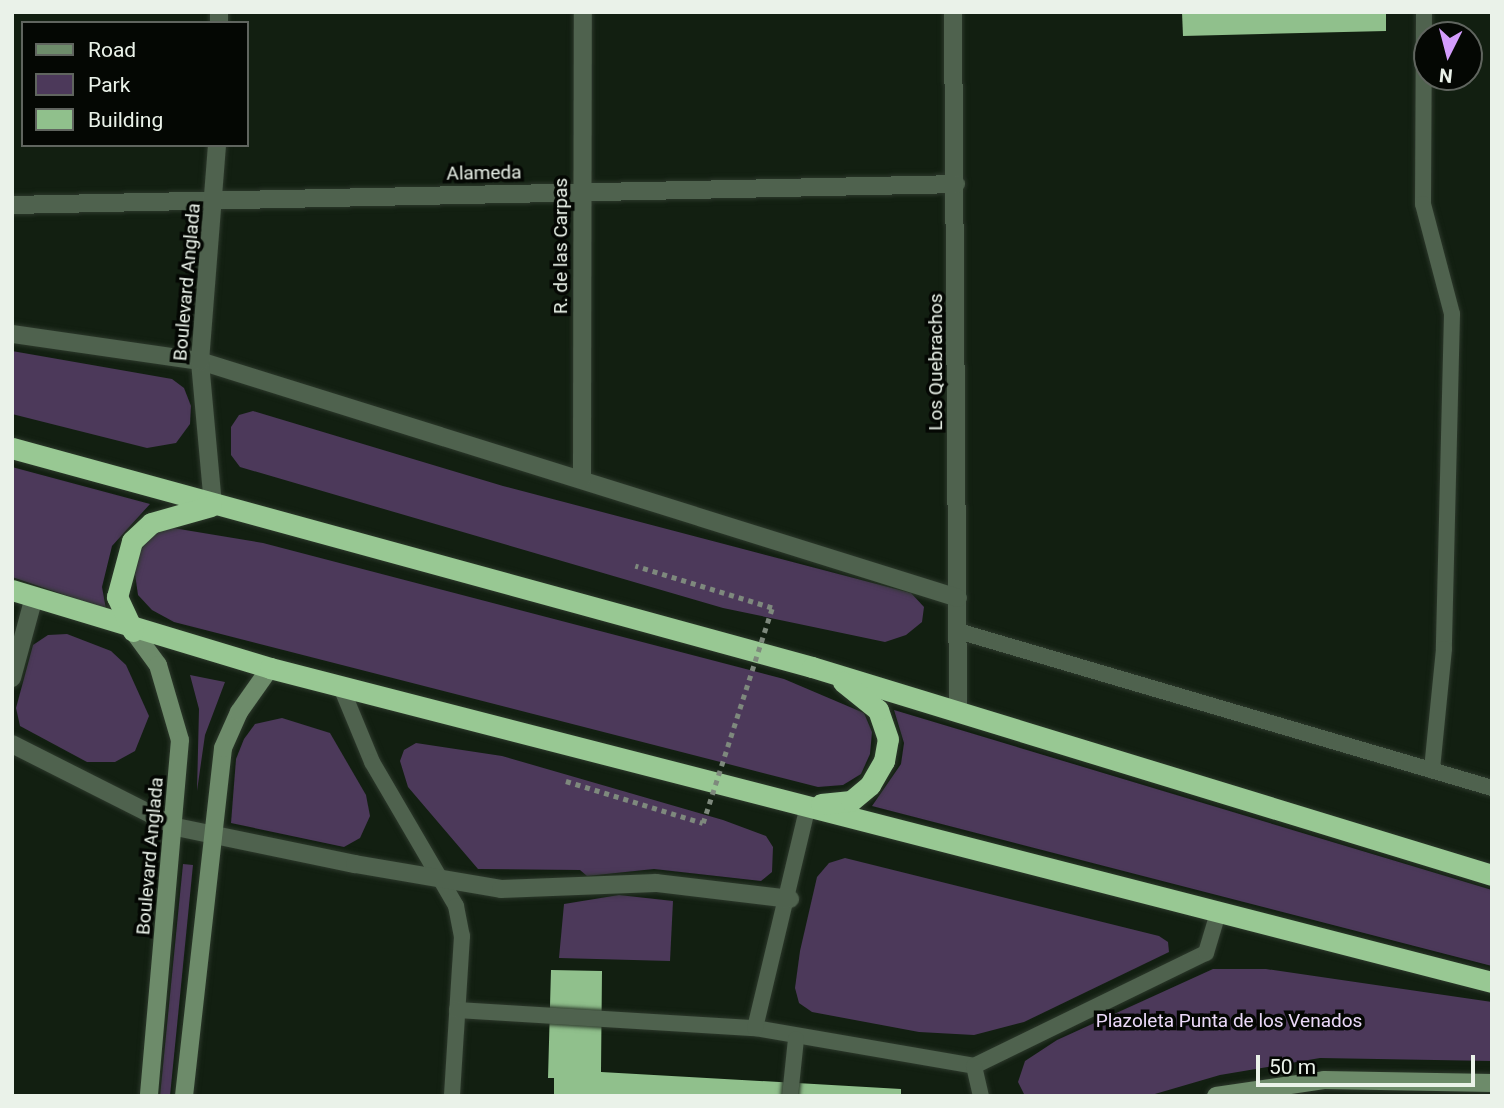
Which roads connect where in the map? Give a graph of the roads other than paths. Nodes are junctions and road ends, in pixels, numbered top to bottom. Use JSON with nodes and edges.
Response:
{"nodes":[{"id":1,"x":583,"y":12,"type":"edge"},
{"id":2,"x":953,"y":12,"type":"edge"},
{"id":3,"x":1423,"y":12,"type":"edge"},
{"id":4,"x":216,"y":147,"type":"edge"},
{"id":5,"x":956,"y":184,"type":"junction"},
{"id":6,"x":582,"y":192,"type":"junction"},
{"id":7,"x":216,"y":200,"type":"junction"},
{"id":8,"x":12,"y":205,"type":"edge"},
{"id":9,"x":12,"y":334,"type":"edge"},
{"id":10,"x":200,"y":361,"type":"junction"},
{"id":11,"x":12,"y":447,"type":"edge"},
{"id":12,"x":582,"y":480,"type":"junction"},
{"id":13,"x":213,"y":505,"type":"junction"},
{"id":14,"x":12,"y":590,"type":"edge"},
{"id":15,"x":34,"y":597,"type":"junction"},
{"id":16,"x":958,"y":598,"type":"junction"},
{"id":17,"x":133,"y":631,"type":"junction"},
{"id":18,"x":958,"y":631,"type":"junction"},
{"id":19,"x":812,"y":667,"type":"junction"},
{"id":20,"x":270,"y":668,"type":"junction"},
{"id":21,"x":12,"y":678,"type":"edge"},
{"id":22,"x":341,"y":687,"type":"junction"},
{"id":23,"x":958,"y":712,"type":"junction"},
{"id":24,"x":12,"y":744,"type":"edge"},
{"id":25,"x":1432,"y":771,"type":"junction"},
{"id":26,"x":1492,"y":788,"type":"edge"},
{"id":27,"x":808,"y":805,"type":"junction"},
{"id":28,"x":176,"y":827,"type":"junction"},
{"id":29,"x":211,"y":836,"type":"junction"},
{"id":30,"x":1492,"y":875,"type":"edge"},
{"id":31,"x":440,"y":879,"type":"junction"},
{"id":32,"x":790,"y":900,"type":"junction"},
{"id":33,"x":1218,"y":913,"type":"junction"},
{"id":34,"x":1492,"y":982,"type":"edge"},
{"id":35,"x":457,"y":1010,"type":"junction"},
{"id":36,"x":755,"y":1028,"type":"junction"},
{"id":37,"x":796,"y":1039,"type":"junction"},
{"id":38,"x":974,"y":1066,"type":"junction"},
{"id":39,"x":1492,"y":1083,"type":"edge"},
{"id":40,"x":149,"y":1096,"type":"edge"},
{"id":41,"x":184,"y":1096,"type":"edge"},
{"id":42,"x":452,"y":1096,"type":"edge"},
{"id":43,"x":790,"y":1096,"type":"edge"},
{"id":44,"x":981,"y":1096,"type":"edge"},
{"id":45,"x":1216,"y":1096,"type":"edge"}],
"edges":[{"from":1,"to":6,"type":"street","name":"R. de las Carpas"},
{"from":2,"to":5,"type":"street","name":"Los Quebrachos"},
{"from":3,"to":25,"type":"lane"},
{"from":4,"to":7,"type":"street","name":"Boulevard Anglada"},
{"from":5,"to":6,"type":"street","name":"Alameda"},
{"from":5,"to":16,"type":"street","name":"Los Quebrachos"},
{"from":6,"to":7,"type":"street","name":"Alameda"},
{"from":6,"to":12,"type":"street","name":"R. de las Carpas"},
{"from":7,"to":8,"type":"street","name":"Alameda"},
{"from":7,"to":10,"type":"street","name":"Boulevard Anglada"},
{"from":9,"to":10,"type":"street"},
{"from":10,"to":12,"type":"street"},
{"from":10,"to":13,"type":"street","name":"Boulevard Anglada"},
{"from":11,"to":13,"type":"highway"},
{"from":12,"to":16,"type":"street"},
{"from":13,"to":17,"type":"highway"},
{"from":13,"to":19,"type":"highway"},
{"from":14,"to":15,"type":"highway"},
{"from":15,"to":17,"type":"highway"},
{"from":15,"to":21,"type":"street"},
{"from":16,"to":18,"type":"street","name":"Los Quebrachos"},
{"from":17,"to":20,"type":"highway"},
{"from":17,"to":28,"type":"main road","name":"Boulevard Anglada"},
{"from":18,"to":23,"type":"street","name":"Los Quebrachos"},
{"from":18,"to":25,"type":"lane"},
{"from":19,"to":23,"type":"highway"},
{"from":19,"to":27,"type":"highway"},
{"from":20,"to":22,"type":"highway"},
{"from":20,"to":29,"type":"main road"},
{"from":22,"to":27,"type":"highway"},
{"from":22,"to":31,"type":"lane"},
{"from":23,"to":30,"type":"highway"},
{"from":24,"to":28,"type":"street"},
{"from":25,"to":26,"type":"lane"},
{"from":27,"to":32,"type":"lane"},
{"from":27,"to":33,"type":"highway"},
{"from":28,"to":29,"type":"street"},
{"from":28,"to":40,"type":"main road","name":"Boulevard Anglada"},
{"from":29,"to":31,"type":"street"},
{"from":29,"to":41,"type":"main road"},
{"from":31,"to":32,"type":"street"},
{"from":31,"to":35,"type":"lane"},
{"from":32,"to":36,"type":"lane"},
{"from":33,"to":34,"type":"highway"},
{"from":33,"to":38,"type":"lane"},
{"from":35,"to":36,"type":"lane"},
{"from":35,"to":42,"type":"lane"},
{"from":36,"to":37,"type":"lane"},
{"from":37,"to":38,"type":"lane"},
{"from":37,"to":43,"type":"lane"},
{"from":38,"to":44,"type":"lane"},
{"from":39,"to":45,"type":"main road"}]}
